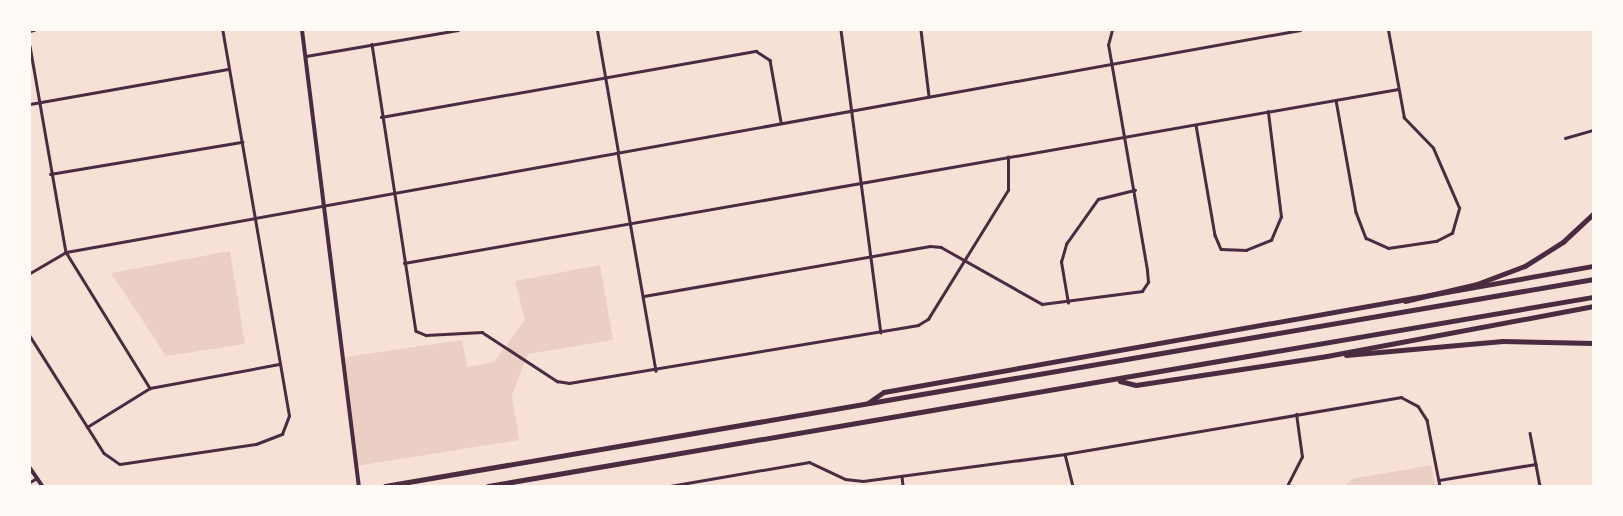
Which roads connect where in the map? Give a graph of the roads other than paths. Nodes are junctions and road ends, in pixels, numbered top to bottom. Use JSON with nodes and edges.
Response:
{"nodes":[{"id":1,"x":34,"y":30,"type":"edge"},
{"id":2,"x":222,"y":30,"type":"edge"},
{"id":3,"x":302,"y":30,"type":"edge"},
{"id":4,"x":458,"y":30,"type":"edge"},
{"id":5,"x":596,"y":30,"type":"edge"},
{"id":6,"x":841,"y":30,"type":"edge"},
{"id":7,"x":920,"y":30,"type":"edge"},
{"id":8,"x":1112,"y":30,"type":"edge"},
{"id":9,"x":1300,"y":30,"type":"edge"},
{"id":10,"x":1388,"y":30,"type":"edge"},
{"id":11,"x":30,"y":31,"type":"edge"},
{"id":12,"x":446,"y":31,"type":"edge"},
{"id":13,"x":372,"y":44,"type":"junction"},
{"id":14,"x":30,"y":46,"type":"edge"},
{"id":15,"x":306,"y":56,"type":"junction"},
{"id":16,"x":1111,"y":64,"type":"junction"},
{"id":17,"x":229,"y":69,"type":"junction"},
{"id":18,"x":605,"y":77,"type":"junction"},
{"id":19,"x":1398,"y":89,"type":"junction"},
{"id":20,"x":929,"y":96,"type":"junction"},
{"id":21,"x":1336,"y":100,"type":"junction"},
{"id":22,"x":38,"y":102,"type":"junction"},
{"id":23,"x":30,"y":104,"type":"edge"},
{"id":24,"x":852,"y":110,"type":"junction"},
{"id":25,"x":1268,"y":112,"type":"junction"},
{"id":26,"x":381,"y":116,"type":"junction"},
{"id":27,"x":781,"y":122,"type":"junction"},
{"id":28,"x":1196,"y":125,"type":"junction"},
{"id":29,"x":1593,"y":130,"type":"edge"},
{"id":30,"x":1126,"y":135,"type":"junction"},
{"id":31,"x":1566,"y":138,"type":"dead end"},
{"id":32,"x":242,"y":142,"type":"junction"},
{"id":33,"x":618,"y":151,"type":"junction"},
{"id":34,"x":1008,"y":157,"type":"junction"},
{"id":35,"x":50,"y":174,"type":"junction"},
{"id":36,"x":862,"y":182,"type":"junction"},
{"id":37,"x":1135,"y":190,"type":"junction"},
{"id":38,"x":392,"y":191,"type":"junction"},
{"id":39,"x":325,"y":204,"type":"junction"},
{"id":40,"x":1593,"y":214,"type":"edge"},
{"id":41,"x":255,"y":217,"type":"junction"},
{"id":42,"x":631,"y":222,"type":"junction"},
{"id":43,"x":66,"y":252,"type":"junction"},
{"id":44,"x":871,"y":256,"type":"junction"},
{"id":45,"x":966,"y":261,"type":"junction"},
{"id":46,"x":404,"y":263,"type":"junction"},
{"id":47,"x":1593,"y":266,"type":"edge"},
{"id":48,"x":30,"y":273,"type":"edge"},
{"id":49,"x":1593,"y":278,"type":"edge"},
{"id":50,"x":644,"y":296,"type":"junction"},
{"id":51,"x":1593,"y":297,"type":"edge"},
{"id":52,"x":1068,"y":303,"type":"junction"},
{"id":53,"x":1401,"y":303,"type":"junction"},
{"id":54,"x":1593,"y":306,"type":"edge"},
{"id":55,"x":881,"y":332,"type":"junction"},
{"id":56,"x":30,"y":336,"type":"edge"},
{"id":57,"x":1593,"y":343,"type":"edge"},
{"id":58,"x":1327,"y":356,"type":"junction"},
{"id":59,"x":281,"y":364,"type":"junction"},
{"id":60,"x":656,"y":371,"type":"junction"},
{"id":61,"x":1117,"y":380,"type":"junction"},
{"id":62,"x":150,"y":388,"type":"junction"},
{"id":63,"x":867,"y":404,"type":"junction"},
{"id":64,"x":1296,"y":414,"type":"junction"},
{"id":65,"x":87,"y":427,"type":"junction"},
{"id":66,"x":1530,"y":433,"type":"dead end"},
{"id":67,"x":1065,"y":454,"type":"junction"},
{"id":68,"x":1536,"y":464,"type":"junction"},
{"id":69,"x":30,"y":468,"type":"edge"},
{"id":70,"x":902,"y":476,"type":"junction"},
{"id":71,"x":37,"y":478,"type":"junction"},
{"id":72,"x":1439,"y":480,"type":"junction"},
{"id":73,"x":30,"y":482,"type":"edge"},
{"id":74,"x":42,"y":486,"type":"edge"},
{"id":75,"x":358,"y":486,"type":"edge"},
{"id":76,"x":385,"y":486,"type":"edge"},
{"id":77,"x":488,"y":486,"type":"edge"},
{"id":78,"x":670,"y":486,"type":"edge"},
{"id":79,"x":903,"y":486,"type":"edge"},
{"id":80,"x":1073,"y":486,"type":"edge"},
{"id":81,"x":1287,"y":486,"type":"edge"},
{"id":82,"x":1440,"y":486,"type":"edge"},
{"id":83,"x":1540,"y":486,"type":"edge"}],
"edges":[{"from":1,"to":11,"type":"street"},
{"from":2,"to":17,"type":"street"},
{"from":3,"to":15,"type":"main road"},
{"from":4,"to":12,"type":"street"},
{"from":5,"to":18,"type":"street"},
{"from":6,"to":24,"type":"street"},
{"from":7,"to":20,"type":"street"},
{"from":8,"to":16,"type":"street"},
{"from":9,"to":16,"type":"street"},
{"from":10,"to":19,"type":"street"},
{"from":12,"to":13,"type":"street"},
{"from":13,"to":15,"type":"street"},
{"from":13,"to":26,"type":"street"},
{"from":14,"to":22,"type":"street"},
{"from":15,"to":39,"type":"main road"},
{"from":16,"to":20,"type":"street"},
{"from":16,"to":30,"type":"street"},
{"from":17,"to":22,"type":"street"},
{"from":17,"to":32,"type":"street"},
{"from":18,"to":26,"type":"street"},
{"from":18,"to":27,"type":"street"},
{"from":18,"to":33,"type":"street"},
{"from":19,"to":21,"type":"street"},
{"from":19,"to":21,"type":"street"},
{"from":20,"to":24,"type":"street"},
{"from":21,"to":25,"type":"street"},
{"from":22,"to":23,"type":"street"},
{"from":22,"to":35,"type":"street"},
{"from":24,"to":27,"type":"street"},
{"from":24,"to":36,"type":"street"},
{"from":25,"to":28,"type":"street"},
{"from":25,"to":28,"type":"street"},
{"from":26,"to":38,"type":"street"},
{"from":27,"to":33,"type":"street"},
{"from":28,"to":30,"type":"street"},
{"from":29,"to":31,"type":"street"},
{"from":30,"to":34,"type":"street"},
{"from":30,"to":37,"type":"street"},
{"from":32,"to":35,"type":"street"},
{"from":32,"to":41,"type":"street"},
{"from":33,"to":38,"type":"street"},
{"from":33,"to":42,"type":"street"},
{"from":34,"to":36,"type":"street"},
{"from":34,"to":45,"type":"street"},
{"from":35,"to":43,"type":"street"},
{"from":36,"to":42,"type":"street"},
{"from":36,"to":44,"type":"street"},
{"from":37,"to":52,"type":"street"},
{"from":37,"to":52,"type":"street"},
{"from":38,"to":39,"type":"street"},
{"from":38,"to":46,"type":"street"},
{"from":39,"to":41,"type":"street"},
{"from":39,"to":75,"type":"main road"},
{"from":40,"to":53,"type":"highway"},
{"from":41,"to":43,"type":"street"},
{"from":41,"to":59,"type":"street"},
{"from":42,"to":46,"type":"street"},
{"from":42,"to":50,"type":"street"},
{"from":43,"to":48,"type":"street"},
{"from":43,"to":62,"type":"street"},
{"from":44,"to":45,"type":"street"},
{"from":44,"to":50,"type":"street"},
{"from":44,"to":55,"type":"street"},
{"from":45,"to":52,"type":"street"},
{"from":45,"to":55,"type":"street"},
{"from":46,"to":60,"type":"street"},
{"from":47,"to":53,"type":"highway"},
{"from":49,"to":63,"type":"highway"},
{"from":50,"to":60,"type":"street"},
{"from":51,"to":61,"type":"highway"},
{"from":53,"to":63,"type":"highway"},
{"from":54,"to":58,"type":"highway"},
{"from":55,"to":60,"type":"street"},
{"from":56,"to":65,"type":"street"},
{"from":57,"to":58,"type":"highway"},
{"from":58,"to":61,"type":"highway"},
{"from":59,"to":62,"type":"street"},
{"from":59,"to":65,"type":"street"},
{"from":61,"to":77,"type":"highway"},
{"from":62,"to":65,"type":"street"},
{"from":63,"to":76,"type":"highway"},
{"from":64,"to":67,"type":"street"},
{"from":64,"to":72,"type":"street"},
{"from":64,"to":81,"type":"street"},
{"from":66,"to":68,"type":"street"},
{"from":67,"to":70,"type":"street"},
{"from":67,"to":80,"type":"street"},
{"from":68,"to":72,"type":"street"},
{"from":68,"to":83,"type":"street"},
{"from":69,"to":71,"type":"main road"},
{"from":70,"to":78,"type":"street"},
{"from":70,"to":79,"type":"street"},
{"from":71,"to":73,"type":"street"},
{"from":71,"to":74,"type":"main road"},
{"from":72,"to":82,"type":"street"}]}
